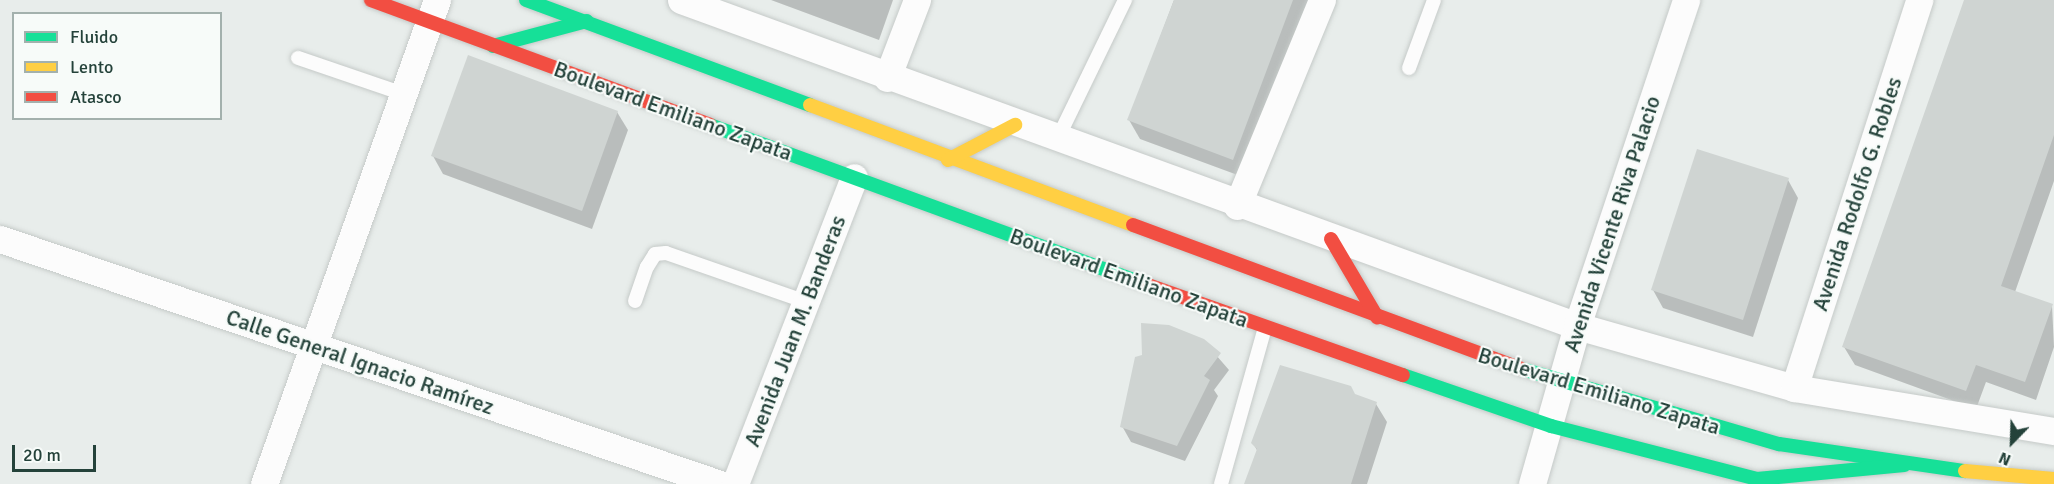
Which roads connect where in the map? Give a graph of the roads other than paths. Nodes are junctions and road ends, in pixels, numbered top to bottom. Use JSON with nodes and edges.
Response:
{"nodes":[{"id":1,"x":371,"y":0,"type":"edge"},
{"id":2,"x":526,"y":0,"type":"edge"},
{"id":3,"x":681,"y":0,"type":"edge"},
{"id":4,"x":917,"y":0,"type":"edge"},
{"id":5,"x":1125,"y":0,"type":"edge"},
{"id":6,"x":1322,"y":0,"type":"edge"},
{"id":7,"x":1434,"y":0,"type":"edge"},
{"id":8,"x":1686,"y":0,"type":"edge"},
{"id":9,"x":1919,"y":0,"type":"edge"},
{"id":10,"x":433,"y":11,"type":"edge"},
{"id":11,"x":586,"y":21,"type":"junction"},
{"id":12,"x":494,"y":46,"type":"junction"},
{"id":13,"x":298,"y":58,"type":"dead end"},
{"id":14,"x":1409,"y":68,"type":"dead end"},
{"id":15,"x":887,"y":78,"type":"junction"},
{"id":16,"x":404,"y":94,"type":"junction"},
{"id":17,"x":1015,"y":125,"type":"junction"},
{"id":18,"x":1057,"y":140,"type":"junction"},
{"id":19,"x":948,"y":160,"type":"junction"},
{"id":20,"x":979,"y":172,"type":"junction"},
{"id":21,"x":854,"y":177,"type":"junction"},
{"id":22,"x":991,"y":189,"type":"dead end"},
{"id":23,"x":1237,"y":206,"type":"junction"},
{"id":24,"x":1010,"y":215,"type":"dead end"},
{"id":25,"x":0,"y":239,"type":"edge"},
{"id":26,"x":1331,"y":239,"type":"junction"},
{"id":27,"x":1028,"y":241,"type":"junction"},
{"id":28,"x":635,"y":301,"type":"dead end"},
{"id":29,"x":807,"y":302,"type":"junction"},
{"id":30,"x":1377,"y":317,"type":"junction"},
{"id":31,"x":1577,"y":326,"type":"junction"},
{"id":32,"x":1265,"y":327,"type":"junction"},
{"id":33,"x":314,"y":346,"type":"junction"},
{"id":34,"x":1562,"y":384,"type":"junction"},
{"id":35,"x":1794,"y":388,"type":"junction"},
{"id":36,"x":1551,"y":426,"type":"junction"},
{"id":37,"x":2054,"y":431,"type":"edge"},
{"id":38,"x":1904,"y":465,"type":"junction"},
{"id":39,"x":2054,"y":479,"type":"edge"},
{"id":40,"x":1756,"y":481,"type":"edge"},
{"id":41,"x":264,"y":484,"type":"edge"},
{"id":42,"x":720,"y":484,"type":"edge"},
{"id":43,"x":735,"y":484,"type":"edge"},
{"id":44,"x":1221,"y":484,"type":"edge"},
{"id":45,"x":1532,"y":484,"type":"edge"}],
"edges":[{"from":1,"to":10,"type":"main road","name":"Boulevard Emiliano Zapata"},
{"from":2,"to":11,"type":"main road","name":"Boulevard Emiliano Zapata"},
{"from":3,"to":15,"type":"street"},
{"from":4,"to":15,"type":"street"},
{"from":5,"to":18,"type":"lane"},
{"from":6,"to":23,"type":"street"},
{"from":7,"to":14,"type":"lane"},
{"from":8,"to":31,"type":"street","name":"Avenida Vicente Riva Palacio"},
{"from":9,"to":35,"type":"street","name":"Avenida Rodolfo G. Robles"},
{"from":10,"to":12,"type":"main road","name":"Boulevard Emiliano Zapata"},
{"from":10,"to":16,"type":"street"},
{"from":11,"to":12,"type":"main road"},
{"from":11,"to":19,"type":"main road","name":"Boulevard Emiliano Zapata"},
{"from":12,"to":21,"type":"main road","name":"Boulevard Emiliano Zapata"},
{"from":13,"to":16,"type":"lane"},
{"from":15,"to":17,"type":"street"},
{"from":16,"to":33,"type":"street"},
{"from":17,"to":18,"type":"street"},
{"from":17,"to":19,"type":"main road"},
{"from":18,"to":23,"type":"street"},
{"from":19,"to":20,"type":"main road","name":"Boulevard Emiliano Zapata"},
{"from":20,"to":22,"type":"main road"},
{"from":20,"to":30,"type":"main road","name":"Boulevard Emiliano Zapata"},
{"from":21,"to":27,"type":"main road","name":"Boulevard Emiliano Zapata"},
{"from":21,"to":29,"type":"street","name":"Avenida Juan M. Banderas"},
{"from":23,"to":26,"type":"street"},
{"from":24,"to":27,"type":"main road"},
{"from":25,"to":33,"type":"street","name":"Calle General Ignacio Ramírez"},
{"from":26,"to":30,"type":"main road"},
{"from":26,"to":31,"type":"street"},
{"from":27,"to":32,"type":"main road","name":"Boulevard Emiliano Zapata"},
{"from":28,"to":29,"type":"lane"},
{"from":29,"to":43,"type":"street","name":"Avenida Juan M. Banderas"},
{"from":30,"to":34,"type":"main road","name":"Boulevard Emiliano Zapata"},
{"from":31,"to":34,"type":"street","name":"Avenida Vicente Riva Palacio"},
{"from":31,"to":35,"type":"street"},
{"from":32,"to":36,"type":"main road","name":"Boulevard Emiliano Zapata"},
{"from":32,"to":44,"type":"lane"},
{"from":33,"to":41,"type":"street"},
{"from":33,"to":42,"type":"street","name":"Calle General Ignacio Ramírez"},
{"from":34,"to":36,"type":"street","name":"Avenida Vicente Riva Palacio"},
{"from":34,"to":38,"type":"main road","name":"Boulevard Emiliano Zapata"},
{"from":35,"to":37,"type":"street"},
{"from":36,"to":40,"type":"main road","name":"Boulevard Emiliano Zapata"},
{"from":36,"to":45,"type":"street","name":"Avenida Vicente Riva Palacio"},
{"from":38,"to":39,"type":"main road","name":"Boulevard Emiliano Zapata"},
{"from":38,"to":40,"type":"main road","name":"Boulevard Emiliano Zapata"}]}
